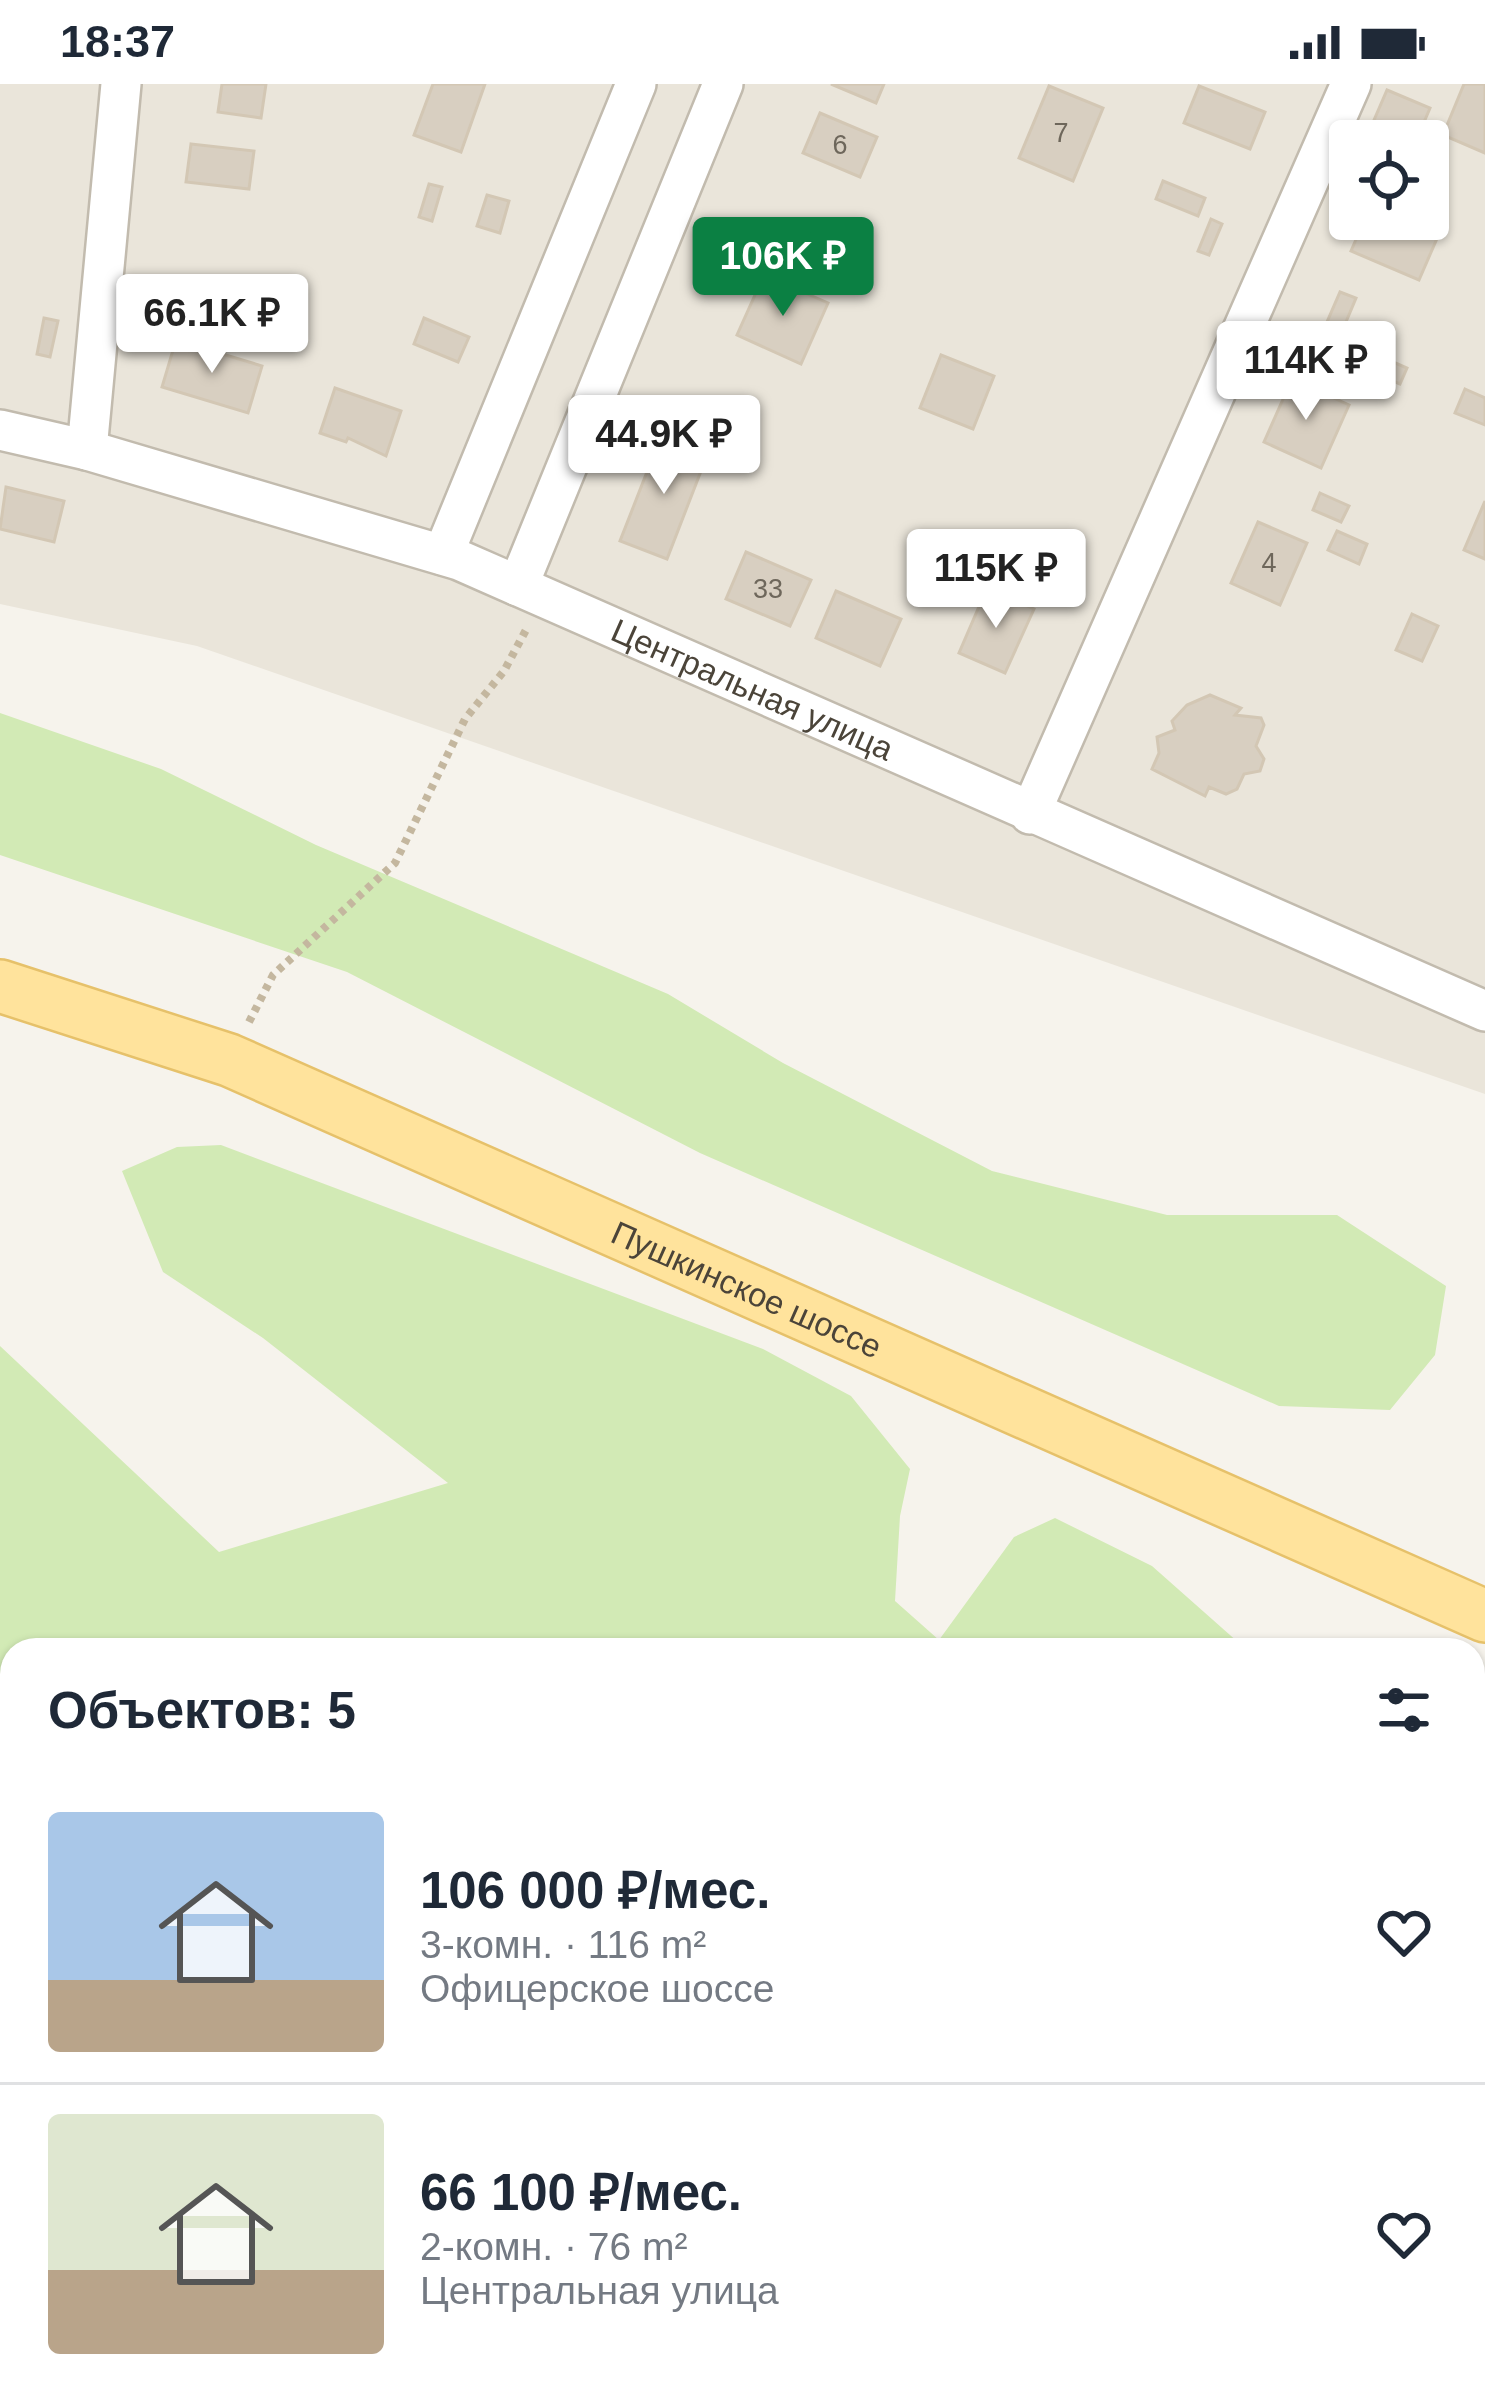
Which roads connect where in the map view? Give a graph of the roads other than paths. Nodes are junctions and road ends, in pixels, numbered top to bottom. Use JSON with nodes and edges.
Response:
{"nodes":[{"id":1,"x":121,"y":84,"type":"edge"},
{"id":2,"x":636,"y":84,"type":"edge"},
{"id":3,"x":723,"y":84,"type":"edge"},
{"id":4,"x":1351,"y":84,"type":"edge"},
{"id":5,"x":0,"y":430,"type":"edge"},
{"id":6,"x":87,"y":449,"type":"junction"},
{"id":7,"x":443,"y":556,"type":"junction"},
{"id":8,"x":518,"y":586,"type":"junction"},
{"id":9,"x":1030,"y":814,"type":"junction"},
{"id":10,"x":0,"y":986,"type":"edge"},
{"id":11,"x":1485,"y":1011,"type":"edge"},
{"id":12,"x":1485,"y":1616,"type":"edge"}],
"edges":[{"from":1,"to":6,"type":"street"},
{"from":2,"to":7,"type":"street"},
{"from":3,"to":8,"type":"street"},
{"from":4,"to":9,"type":"street"},
{"from":5,"to":6,"type":"street","name":"Центральная улица"},
{"from":6,"to":7,"type":"street","name":"Центральная улица"},
{"from":7,"to":8,"type":"street","name":"Центральная улица"},
{"from":8,"to":9,"type":"street","name":"Центральная улица"},
{"from":9,"to":11,"type":"street","name":"Центральная улица"},
{"from":10,"to":12,"type":"main road","name":"Пушкинское шоссе"}]}
